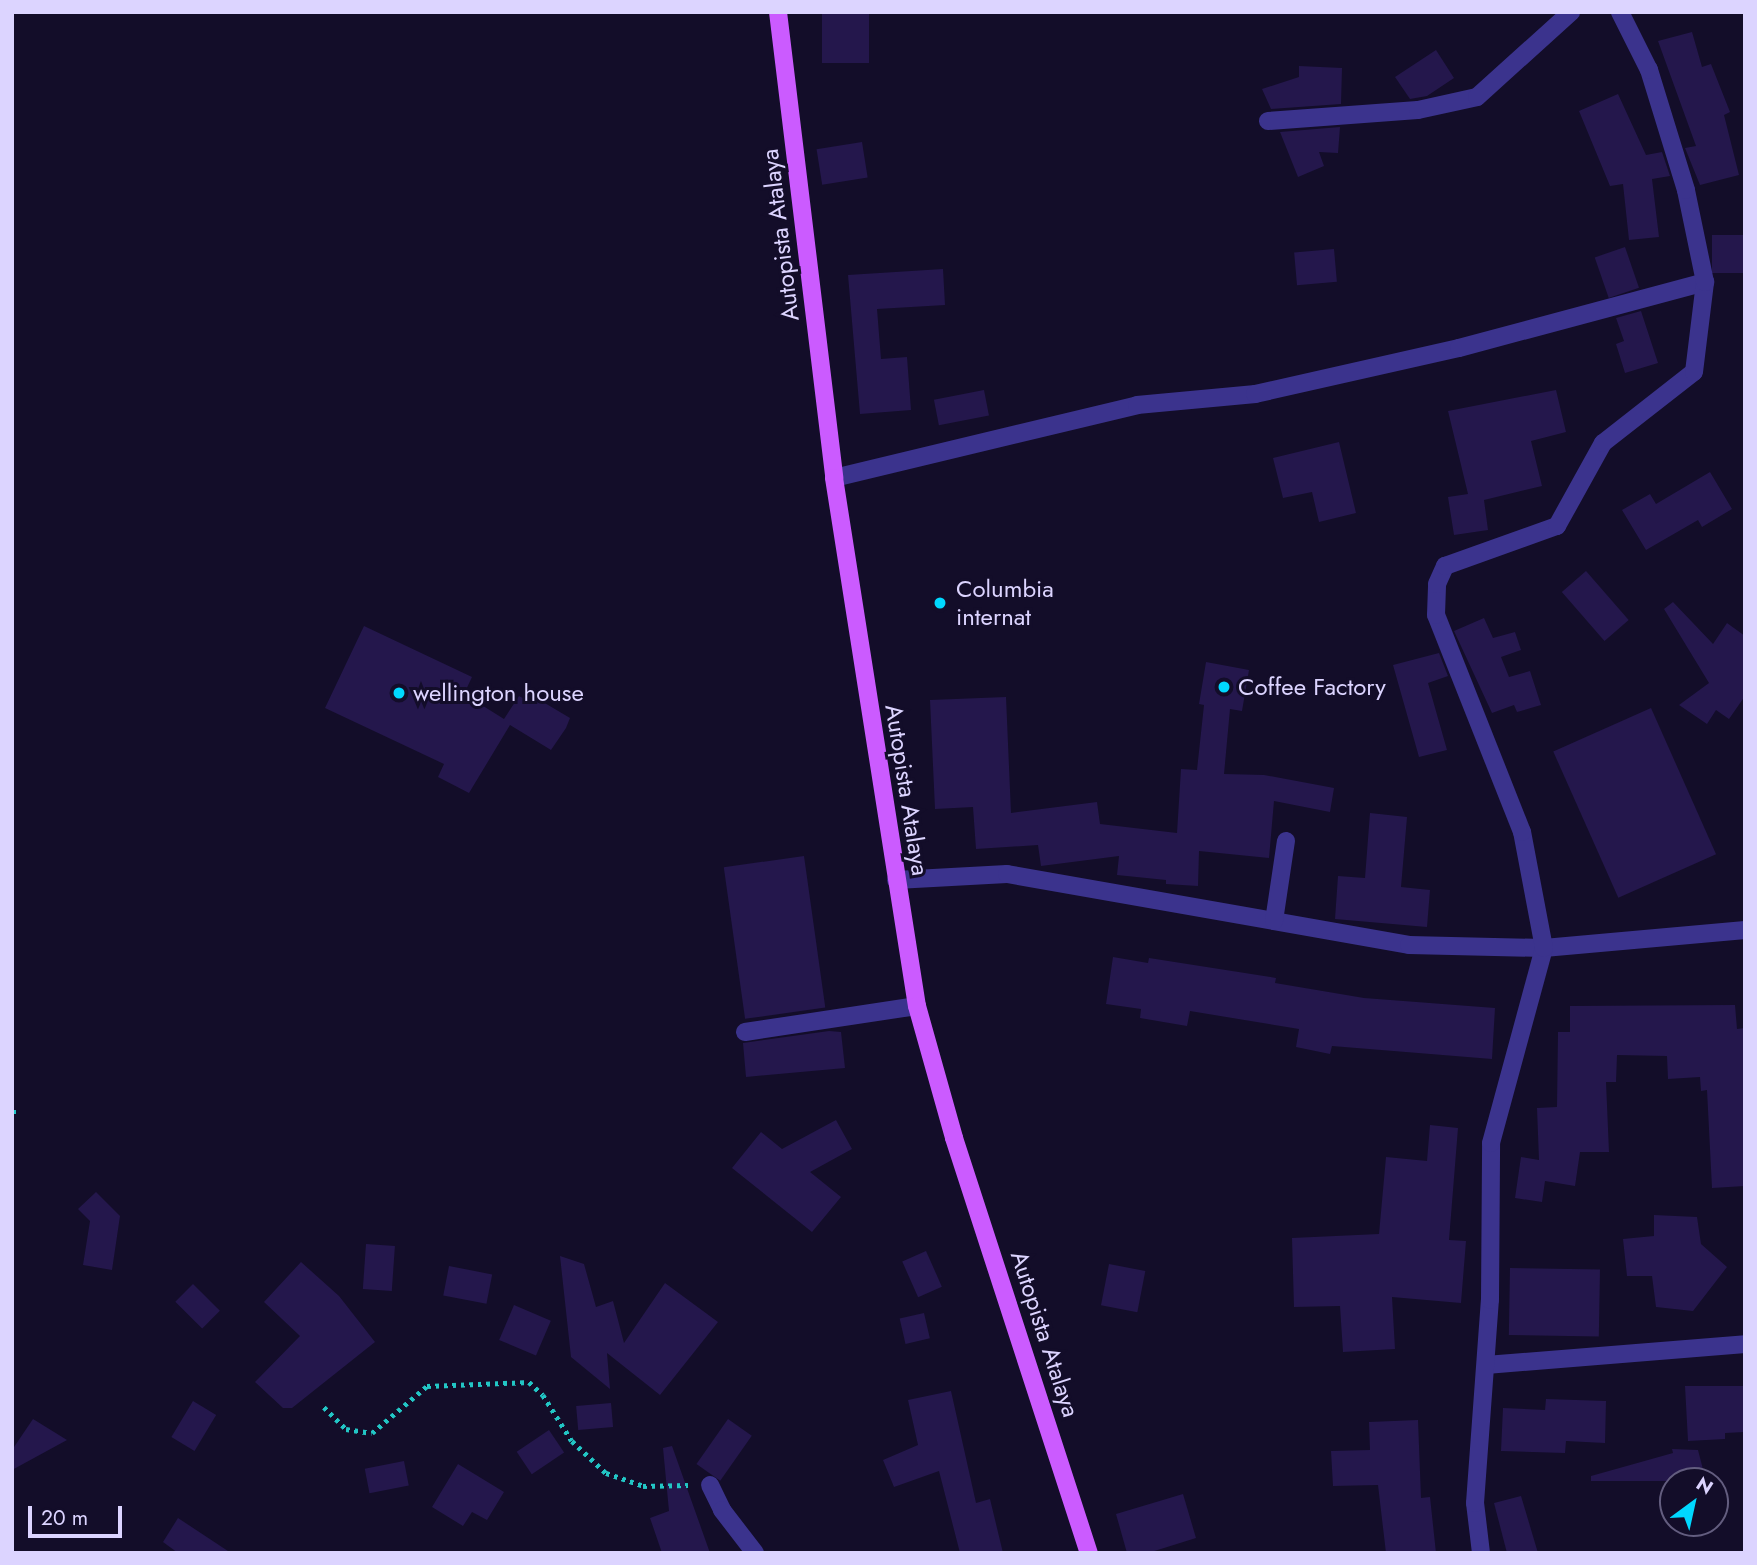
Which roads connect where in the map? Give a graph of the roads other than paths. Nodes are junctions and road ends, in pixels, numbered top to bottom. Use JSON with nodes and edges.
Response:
{"nodes":[{"id":1,"x":778,"y":12,"type":"edge"},
{"id":2,"x":1571,"y":12,"type":"edge"},
{"id":3,"x":1620,"y":12,"type":"edge"},
{"id":4,"x":1268,"y":121,"type":"dead end"},
{"id":5,"x":1705,"y":282,"type":"junction"},
{"id":6,"x":834,"y":478,"type":"junction"},
{"id":7,"x":1286,"y":841,"type":"dead end"},
{"id":8,"x":896,"y":880,"type":"junction"},
{"id":9,"x":1274,"y":921,"type":"junction"},
{"id":10,"x":1745,"y":930,"type":"edge"},
{"id":11,"x":1544,"y":948,"type":"junction"},
{"id":12,"x":917,"y":1006,"type":"junction"},
{"id":13,"x":745,"y":1032,"type":"dead end"},
{"id":14,"x":1745,"y":1343,"type":"edge"},
{"id":15,"x":1486,"y":1365,"type":"junction"},
{"id":16,"x":710,"y":1485,"type":"road end"},
{"id":17,"x":755,"y":1553,"type":"edge"},
{"id":18,"x":1089,"y":1553,"type":"edge"},
{"id":19,"x":1481,"y":1553,"type":"edge"}],
"edges":[{"from":1,"to":6,"type":"main road","name":"Autopista Atalaya"},
{"from":2,"to":4,"type":"street"},
{"from":3,"to":5,"type":"street"},
{"from":5,"to":6,"type":"street"},
{"from":5,"to":11,"type":"street"},
{"from":6,"to":8,"type":"main road","name":"Autopista Atalaya"},
{"from":7,"to":9,"type":"street"},
{"from":8,"to":9,"type":"street"},
{"from":8,"to":12,"type":"main road","name":"Autopista Atalaya"},
{"from":9,"to":11,"type":"street"},
{"from":10,"to":11,"type":"street"},
{"from":11,"to":15,"type":"street"},
{"from":12,"to":13,"type":"street"},
{"from":12,"to":18,"type":"main road","name":"Autopista Atalaya"},
{"from":14,"to":15,"type":"street"},
{"from":15,"to":19,"type":"street"},
{"from":16,"to":17,"type":"street"}]}
